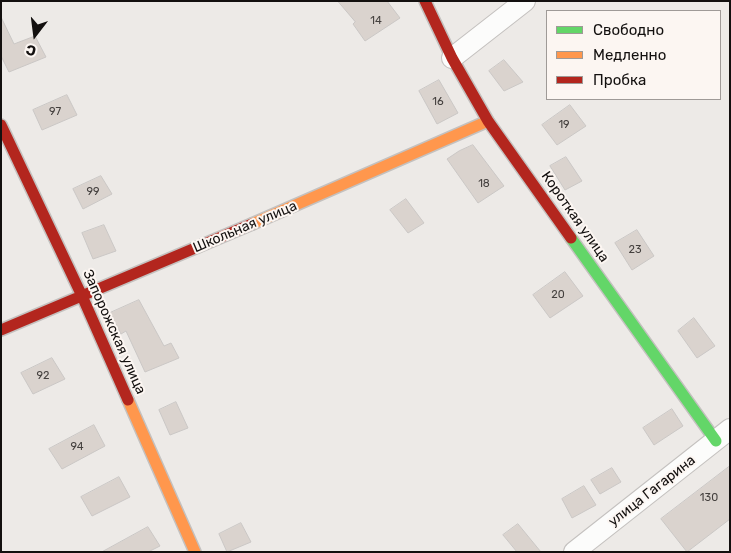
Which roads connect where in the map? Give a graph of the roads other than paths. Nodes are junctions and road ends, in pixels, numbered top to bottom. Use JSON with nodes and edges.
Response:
{"nodes":[{"id":1,"x":425,"y":1,"type":"edge"},
{"id":2,"x":525,"y":1,"type":"edge"},
{"id":3,"x":452,"y":58,"type":"junction"},
{"id":4,"x":488,"y":121,"type":"junction"},
{"id":5,"x":1,"y":125,"type":"edge"},
{"id":6,"x":82,"y":296,"type":"junction"},
{"id":7,"x":1,"y":330,"type":"edge"},
{"id":8,"x":723,"y":435,"type":"edge"},
{"id":9,"x":195,"y":552,"type":"edge"},
{"id":10,"x":574,"y":552,"type":"edge"}],
"edges":[{"from":1,"to":3,"type":"street","name":"Короткая улица"},
{"from":2,"to":3,"type":"street"},
{"from":3,"to":4,"type":"street","name":"Короткая улица"},
{"from":4,"to":6,"type":"street","name":"Школьная улица"},
{"from":4,"to":8,"type":"street","name":"Короткая улица"},
{"from":5,"to":6,"type":"street","name":"Запорожская улица"},
{"from":6,"to":7,"type":"street","name":"Школьная улица"},
{"from":6,"to":9,"type":"street","name":"Запорожская улица"},
{"from":8,"to":10,"type":"street","name":"улица Гагарина"}]}
